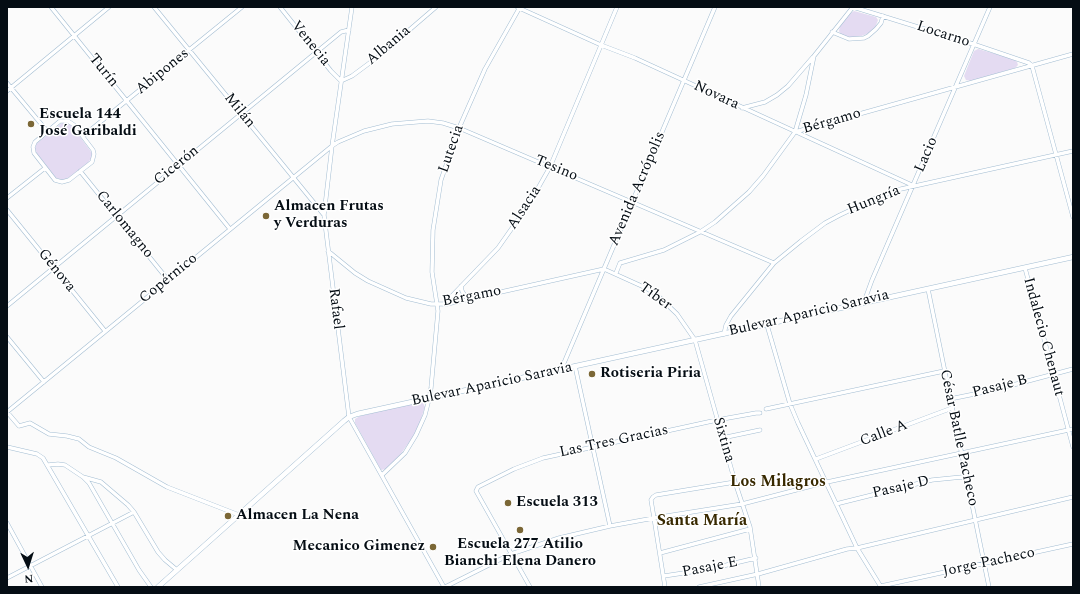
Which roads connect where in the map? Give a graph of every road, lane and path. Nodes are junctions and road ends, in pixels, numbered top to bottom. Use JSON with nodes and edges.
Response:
{"nodes":[{"id":1,"x":52,"y":7,"type":"edge"},
{"id":2,"x":109,"y":7,"type":"edge"},
{"id":3,"x":154,"y":7,"type":"edge"},
{"id":4,"x":242,"y":7,"type":"edge"},
{"id":5,"x":280,"y":7,"type":"edge"},
{"id":6,"x":352,"y":7,"type":"edge"},
{"id":7,"x":436,"y":7,"type":"edge"},
{"id":8,"x":519,"y":7,"type":"edge"},
{"id":9,"x":617,"y":7,"type":"edge"},
{"id":10,"x":715,"y":7,"type":"edge"},
{"id":11,"x":853,"y":7,"type":"edge"},
{"id":12,"x":990,"y":7,"type":"edge"},
{"id":13,"x":883,"y":16,"type":"junction"},
{"id":14,"x":349,"y":30,"type":"junction"},
{"id":15,"x":832,"y":32,"type":"junction"},
{"id":16,"x":74,"y":35,"type":"junction"},
{"id":17,"x":974,"y":44,"type":"junction"},
{"id":18,"x":601,"y":45,"type":"junction"},
{"id":19,"x":189,"y":50,"type":"junction"},
{"id":20,"x":316,"y":52,"type":"junction"},
{"id":21,"x":1073,"y":54,"type":"edge"},
{"id":22,"x":814,"y":56,"type":"junction"},
{"id":23,"x":1032,"y":66,"type":"junction"},
{"id":24,"x":684,"y":80,"type":"junction"},
{"id":25,"x":341,"y":81,"type":"junction"},
{"id":26,"x":7,"y":83,"type":"edge"},
{"id":27,"x":956,"y":87,"type":"junction"},
{"id":28,"x":11,"y":88,"type":"junction"},
{"id":29,"x":7,"y":91,"type":"edge"},
{"id":30,"x":127,"y":101,"type":"junction"},
{"id":31,"x":742,"y":108,"type":"junction"},
{"id":32,"x":241,"y":114,"type":"junction"},
{"id":33,"x":459,"y":128,"type":"junction"},
{"id":34,"x":47,"y":131,"type":"junction"},
{"id":35,"x":794,"y":132,"type":"junction"},
{"id":36,"x":83,"y":136,"type":"junction"},
{"id":37,"x":332,"y":146,"type":"junction"},
{"id":38,"x":1073,"y":151,"type":"edge"},
{"id":39,"x":1057,"y":155,"type":"junction"},
{"id":40,"x":178,"y":165,"type":"junction"},
{"id":41,"x":550,"y":167,"type":"junction"},
{"id":42,"x":45,"y":168,"type":"junction"},
{"id":43,"x":80,"y":171,"type":"junction"},
{"id":44,"x":293,"y":178,"type":"junction"},
{"id":45,"x":914,"y":186,"type":"junction"},
{"id":46,"x":7,"y":198,"type":"edge"},
{"id":47,"x":633,"y":202,"type":"junction"},
{"id":48,"x":7,"y":210,"type":"edge"},
{"id":49,"x":324,"y":215,"type":"junction"},
{"id":50,"x":116,"y":216,"type":"junction"},
{"id":51,"x":1073,"y":217,"type":"edge"},
{"id":52,"x":230,"y":229,"type":"junction"},
{"id":53,"x":700,"y":232,"type":"junction"},
{"id":54,"x":328,"y":251,"type":"junction"},
{"id":55,"x":1073,"y":257,"type":"edge"},
{"id":56,"x":774,"y":263,"type":"junction"},
{"id":57,"x":54,"y":268,"type":"junction"},
{"id":58,"x":1025,"y":268,"type":"junction"},
{"id":59,"x":604,"y":269,"type":"junction"},
{"id":60,"x":616,"y":273,"type":"junction"},
{"id":61,"x":168,"y":280,"type":"junction"},
{"id":62,"x":461,"y":286,"type":"junction"},
{"id":63,"x":928,"y":289,"type":"junction"},
{"id":64,"x":467,"y":299,"type":"junction"},
{"id":65,"x":864,"y":302,"type":"junction"},
{"id":66,"x":438,"y":304,"type":"junction"},
{"id":67,"x":444,"y":304,"type":"junction"},
{"id":68,"x":7,"y":306,"type":"edge"},
{"id":69,"x":767,"y":325,"type":"junction"},
{"id":70,"x":105,"y":331,"type":"junction"},
{"id":71,"x":724,"y":334,"type":"junction"},
{"id":72,"x":7,"y":337,"type":"edge"},
{"id":73,"x":695,"y":340,"type":"junction"},
{"id":74,"x":575,"y":366,"type":"junction"},
{"id":75,"x":1073,"y":369,"type":"edge"},
{"id":76,"x":561,"y":370,"type":"junction"},
{"id":77,"x":944,"y":370,"type":"junction"},
{"id":78,"x":1053,"y":374,"type":"junction"},
{"id":79,"x":44,"y":382,"type":"junction"},
{"id":80,"x":429,"y":398,"type":"junction"},
{"id":81,"x":950,"y":399,"type":"junction"},
{"id":82,"x":790,"y":404,"type":"junction"},
{"id":83,"x":952,"y":408,"type":"junction"},
{"id":84,"x":766,"y":409,"type":"dead end"},
{"id":85,"x":7,"y":412,"type":"edge"},
{"id":86,"x":760,"y":413,"type":"dead end"},
{"id":87,"x":349,"y":417,"type":"junction"},
{"id":88,"x":717,"y":420,"type":"junction"},
{"id":89,"x":1073,"y":429,"type":"edge"},
{"id":90,"x":760,"y":430,"type":"dead end"},
{"id":91,"x":1068,"y":430,"type":"junction"},
{"id":92,"x":722,"y":438,"type":"junction"},
{"id":93,"x":593,"y":446,"type":"junction"},
{"id":94,"x":7,"y":447,"type":"edge"},
{"id":95,"x":1073,"y":447,"type":"edge"},
{"id":96,"x":962,"y":452,"type":"junction"},
{"id":97,"x":816,"y":459,"type":"junction"},
{"id":98,"x":48,"y":465,"type":"junction"},
{"id":99,"x":382,"y":475,"type":"junction"},
{"id":100,"x":83,"y":477,"type":"junction"},
{"id":101,"x":967,"y":478,"type":"junction"},
{"id":102,"x":735,"y":482,"type":"junction"},
{"id":103,"x":827,"y":482,"type":"junction"},
{"id":104,"x":1073,"y":497,"type":"edge"},
{"id":105,"x":742,"y":504,"type":"junction"},
{"id":106,"x":836,"y":504,"type":"junction"},
{"id":107,"x":134,"y":512,"type":"junction"},
{"id":108,"x":239,"y":515,"type":"junction"},
{"id":109,"x":654,"y":518,"type":"junction"},
{"id":110,"x":975,"y":520,"type":"junction"},
{"id":111,"x":7,"y":523,"type":"edge"},
{"id":112,"x":112,"y":524,"type":"junction"},
{"id":113,"x":610,"y":526,"type":"junction"},
{"id":114,"x":750,"y":529,"type":"junction"},
{"id":115,"x":88,"y":536,"type":"junction"},
{"id":116,"x":1073,"y":544,"type":"edge"},
{"id":117,"x":857,"y":548,"type":"junction"},
{"id":118,"x":660,"y":553,"type":"junction"},
{"id":119,"x":511,"y":554,"type":"junction"},
{"id":120,"x":756,"y":558,"type":"junction"},
{"id":121,"x":984,"y":563,"type":"junction"},
{"id":122,"x":31,"y":566,"type":"junction"},
{"id":123,"x":177,"y":570,"type":"junction"},
{"id":124,"x":758,"y":574,"type":"junction"},
{"id":125,"x":664,"y":576,"type":"junction"},
{"id":126,"x":7,"y":578,"type":"edge"},
{"id":127,"x":713,"y":586,"type":"edge"},
{"id":128,"x":42,"y":587,"type":"edge"},
{"id":129,"x":118,"y":587,"type":"edge"},
{"id":130,"x":151,"y":587,"type":"edge"},
{"id":131,"x":158,"y":587,"type":"edge"},
{"id":132,"x":445,"y":587,"type":"edge"},
{"id":133,"x":530,"y":587,"type":"edge"},
{"id":134,"x":665,"y":587,"type":"edge"},
{"id":135,"x":699,"y":587,"type":"edge"},
{"id":136,"x":758,"y":587,"type":"edge"},
{"id":137,"x":881,"y":587,"type":"edge"},
{"id":138,"x":990,"y":587,"type":"edge"}],
"edges":[{"from":1,"to":16,"type":"street","name":"Turín"},
{"from":2,"to":16,"type":"street"},
{"from":3,"to":19,"type":"street","name":"Milán"},
{"from":4,"to":19,"type":"street","name":"Abipones"},
{"from":5,"to":20,"type":"street","name":"Venecia"},
{"from":6,"to":14,"type":"street","name":"Rafael"},
{"from":7,"to":25,"type":"street","name":"Albania"},
{"from":8,"to":18,"type":"street","name":"Novara"},
{"from":8,"to":33,"type":"street","name":"Lutecia"},
{"from":9,"to":18,"type":"street","name":"Alsacia"},
{"from":10,"to":24,"type":"street","name":"Avenida Acrópolis"},
{"from":11,"to":13,"type":"street","name":"Locarno"},
{"from":11,"to":15,"type":"street"},
{"from":12,"to":17,"type":"street","name":"Lacio"},
{"from":13,"to":15,"type":"street"},
{"from":13,"to":17,"type":"street","name":"Locarno"},
{"from":14,"to":20,"type":"street","name":"Cicerón"},
{"from":14,"to":25,"type":"street","name":"Rafael"},
{"from":15,"to":22,"type":"street"},
{"from":16,"to":28,"type":"street"},
{"from":16,"to":30,"type":"street","name":"Turín"},
{"from":17,"to":23,"type":"street","name":"Locarno"},
{"from":17,"to":27,"type":"street","name":"Lacio"},
{"from":18,"to":24,"type":"street","name":"Novara"},
{"from":18,"to":41,"type":"street","name":"Alsacia"},
{"from":19,"to":30,"type":"street","name":"Abipones"},
{"from":19,"to":32,"type":"street","name":"Milán"},
{"from":20,"to":25,"type":"street","name":"Venecia"},
{"from":20,"to":32,"type":"street","name":"Cicerón"},
{"from":21,"to":23,"type":"street","name":"Bérgamo"},
{"from":22,"to":31,"type":"street"},
{"from":22,"to":35,"type":"street"},
{"from":23,"to":27,"type":"street","name":"Bérgamo"},
{"from":23,"to":39,"type":"street"},
{"from":24,"to":31,"type":"street","name":"Novara"},
{"from":24,"to":47,"type":"street","name":"Avenida Acrópolis"},
{"from":25,"to":37,"type":"street","name":"Rafael"},
{"from":26,"to":28,"type":"street"},
{"from":27,"to":35,"type":"street","name":"Bérgamo"},
{"from":27,"to":45,"type":"street","name":"Lacio"},
{"from":28,"to":29,"type":"street"},
{"from":28,"to":34,"type":"street"},
{"from":30,"to":36,"type":"street","name":"Abipones"},
{"from":30,"to":40,"type":"street","name":"Turín"},
{"from":31,"to":35,"type":"street","name":"Novara"},
{"from":32,"to":40,"type":"street","name":"Cicerón"},
{"from":32,"to":44,"type":"street","name":"Milán"},
{"from":33,"to":37,"type":"street","name":"Tesino"},
{"from":33,"to":41,"type":"street","name":"Tesino"},
{"from":33,"to":66,"type":"street","name":"Lutecia"},
{"from":34,"to":36,"type":"street"},
{"from":34,"to":42,"type":"street"},
{"from":35,"to":45,"type":"street","name":"Novara"},
{"from":35,"to":53,"type":"street","name":"Bérgamo"},
{"from":36,"to":43,"type":"street"},
{"from":37,"to":44,"type":"street","name":"Copérnico"},
{"from":37,"to":49,"type":"street","name":"Rafael"},
{"from":38,"to":39,"type":"street","name":"Hungría"},
{"from":39,"to":45,"type":"street","name":"Hungría"},
{"from":39,"to":51,"type":"street"},
{"from":40,"to":50,"type":"street","name":"Cicerón"},
{"from":40,"to":52,"type":"street","name":"Turín"},
{"from":41,"to":47,"type":"street","name":"Tesino"},
{"from":41,"to":62,"type":"street","name":"Alsacia"},
{"from":42,"to":43,"type":"street"},
{"from":42,"to":46,"type":"street"},
{"from":43,"to":50,"type":"street","name":"Carlomagno"},
{"from":44,"to":49,"type":"street","name":"Milán"},
{"from":44,"to":52,"type":"street","name":"Copérnico"},
{"from":45,"to":56,"type":"street","name":"Hungría"},
{"from":45,"to":65,"type":"street","name":"Lacio"},
{"from":47,"to":53,"type":"street","name":"Tesino"},
{"from":47,"to":59,"type":"street","name":"Avenida Acrópolis"},
{"from":48,"to":57,"type":"street","name":"Génova"},
{"from":49,"to":54,"type":"street","name":"Rafael"},
{"from":50,"to":57,"type":"street","name":"Cicerón"},
{"from":50,"to":61,"type":"street","name":"Carlomagno"},
{"from":52,"to":61,"type":"street","name":"Copérnico"},
{"from":53,"to":56,"type":"street","name":"Tesino"},
{"from":53,"to":60,"type":"street","name":"Bérgamo"},
{"from":54,"to":66,"type":"street","name":"Bérgamo"},
{"from":54,"to":87,"type":"street","name":"Rafael"},
{"from":55,"to":58,"type":"street","name":"Bulevar Aparicio Saravia"},
{"from":56,"to":71,"type":"street","name":"Hungría"},
{"from":57,"to":68,"type":"street","name":"Cicerón"},
{"from":57,"to":70,"type":"street","name":"Génova"},
{"from":58,"to":63,"type":"street","name":"Bulevar Aparicio Saravia"},
{"from":58,"to":78,"type":"street","name":"Indalecio Chenaut"},
{"from":59,"to":60,"type":"street","name":"Tíber"},
{"from":59,"to":64,"type":"street","name":"Bérgamo"},
{"from":59,"to":76,"type":"street","name":"Avenida Acrópolis"},
{"from":60,"to":73,"type":"street","name":"Tíber"},
{"from":61,"to":70,"type":"street","name":"Copérnico"},
{"from":62,"to":64,"type":"street"},
{"from":62,"to":67,"type":"street","name":"Alsacia"},
{"from":63,"to":65,"type":"street","name":"Bulevar Aparicio Saravia"},
{"from":63,"to":77,"type":"street","name":"César Batlle Pacheco"},
{"from":64,"to":67,"type":"street","name":"Bérgamo"},
{"from":65,"to":69,"type":"street","name":"Bulevar Aparicio Saravia"},
{"from":66,"to":67,"type":"street","name":"Bérgamo"},
{"from":66,"to":80,"type":"street"},
{"from":69,"to":71,"type":"street","name":"Bulevar Aparicio Saravia"},
{"from":69,"to":82,"type":"street"},
{"from":70,"to":79,"type":"street","name":"Copérnico"},
{"from":71,"to":73,"type":"street","name":"Bulevar Aparicio Saravia"},
{"from":72,"to":79,"type":"street"},
{"from":73,"to":74,"type":"street","name":"Bulevar Aparicio Saravia"},
{"from":73,"to":88,"type":"street","name":"Sixtina"},
{"from":74,"to":76,"type":"street","name":"Bulevar Aparicio Saravia"},
{"from":74,"to":93,"type":"street"},
{"from":75,"to":78,"type":"street","name":"Pasaje B"},
{"from":76,"to":80,"type":"street","name":"Bulevar Aparicio Saravia"},
{"from":77,"to":81,"type":"street","name":"César Batlle Pacheco"},
{"from":77,"to":82,"type":"street"},
{"from":78,"to":81,"type":"street","name":"Pasaje B"},
{"from":78,"to":91,"type":"street","name":"Indalecio Chenaut"},
{"from":79,"to":85,"type":"street","name":"Copérnico"},
{"from":80,"to":87,"type":"street","name":"Bulevar Aparicio Saravia"},
{"from":80,"to":99,"type":"street"},
{"from":81,"to":83,"type":"street","name":"César Batlle Pacheco"},
{"from":82,"to":84,"type":"street"},
{"from":82,"to":97,"type":"street"},
{"from":83,"to":96,"type":"street","name":"César Batlle Pacheco"},
{"from":83,"to":97,"type":"street","name":"Calle A"},
{"from":85,"to":108,"type":"street"},
{"from":86,"to":88,"type":"street","name":"Las Tres Gracias"},
{"from":87,"to":99,"type":"street","name":"Rafael"},
{"from":87,"to":108,"type":"street","name":"Bulevar Aparicio Saravia"},
{"from":88,"to":92,"type":"street","name":"Sixtina"},
{"from":88,"to":93,"type":"street","name":"Las Tres Gracias"},
{"from":89,"to":91,"type":"street"},
{"from":90,"to":92,"type":"street"},
{"from":91,"to":95,"type":"street","name":"Indalecio Chenaut"},
{"from":91,"to":96,"type":"street"},
{"from":92,"to":102,"type":"street","name":"Sixtina"},
{"from":93,"to":113,"type":"street"},
{"from":93,"to":119,"type":"street","name":"Las Tres Gracias"},
{"from":94,"to":98,"type":"street"},
{"from":96,"to":101,"type":"street","name":"César Batlle Pacheco"},
{"from":96,"to":103,"type":"street"},
{"from":97,"to":103,"type":"street"},
{"from":98,"to":100,"type":"street"},
{"from":98,"to":115,"type":"street"},
{"from":99,"to":132,"type":"street","name":"Rafael"},
{"from":100,"to":107,"type":"street"},
{"from":100,"to":112,"type":"street"},
{"from":101,"to":106,"type":"street","name":"Pasaje D"},
{"from":101,"to":110,"type":"street","name":"César Batlle Pacheco"},
{"from":102,"to":105,"type":"street","name":"Sixtina"},
{"from":102,"to":109,"type":"street"},
{"from":103,"to":105,"type":"street"},
{"from":103,"to":106,"type":"street"},
{"from":104,"to":110,"type":"street"},
{"from":105,"to":109,"type":"street"},
{"from":105,"to":114,"type":"street","name":"Sixtina"},
{"from":106,"to":117,"type":"street"},
{"from":107,"to":112,"type":"street"},
{"from":107,"to":123,"type":"street"},
{"from":108,"to":123,"type":"street","name":"Bulevar Aparicio Saravia"},
{"from":109,"to":113,"type":"street"},
{"from":109,"to":118,"type":"street"},
{"from":110,"to":117,"type":"street"},
{"from":110,"to":121,"type":"street","name":"César Batlle Pacheco"},
{"from":111,"to":122,"type":"street"},
{"from":112,"to":115,"type":"street"},
{"from":112,"to":130,"type":"street"},
{"from":113,"to":119,"type":"street"},
{"from":114,"to":118,"type":"street"},
{"from":114,"to":120,"type":"street","name":"Sixtina"},
{"from":115,"to":122,"type":"street"},
{"from":115,"to":129,"type":"street"},
{"from":116,"to":121,"type":"street","name":"Jorge Pacheco"},
{"from":117,"to":124,"type":"street"},
{"from":117,"to":137,"type":"street"},
{"from":118,"to":125,"type":"street"},
{"from":119,"to":132,"type":"street"},
{"from":119,"to":133,"type":"street"},
{"from":120,"to":124,"type":"street","name":"Sixtina"},
{"from":120,"to":125,"type":"street","name":"Pasaje E"},
{"from":121,"to":137,"type":"street","name":"Jorge Pacheco"},
{"from":121,"to":138,"type":"street","name":"César Batlle Pacheco"},
{"from":122,"to":126,"type":"street"},
{"from":122,"to":128,"type":"street"},
{"from":123,"to":131,"type":"street","name":"Bulevar Aparicio Saravia"},
{"from":124,"to":127,"type":"street"},
{"from":124,"to":136,"type":"street","name":"Sixtina"},
{"from":125,"to":134,"type":"street"},
{"from":127,"to":135,"type":"street"}]}
